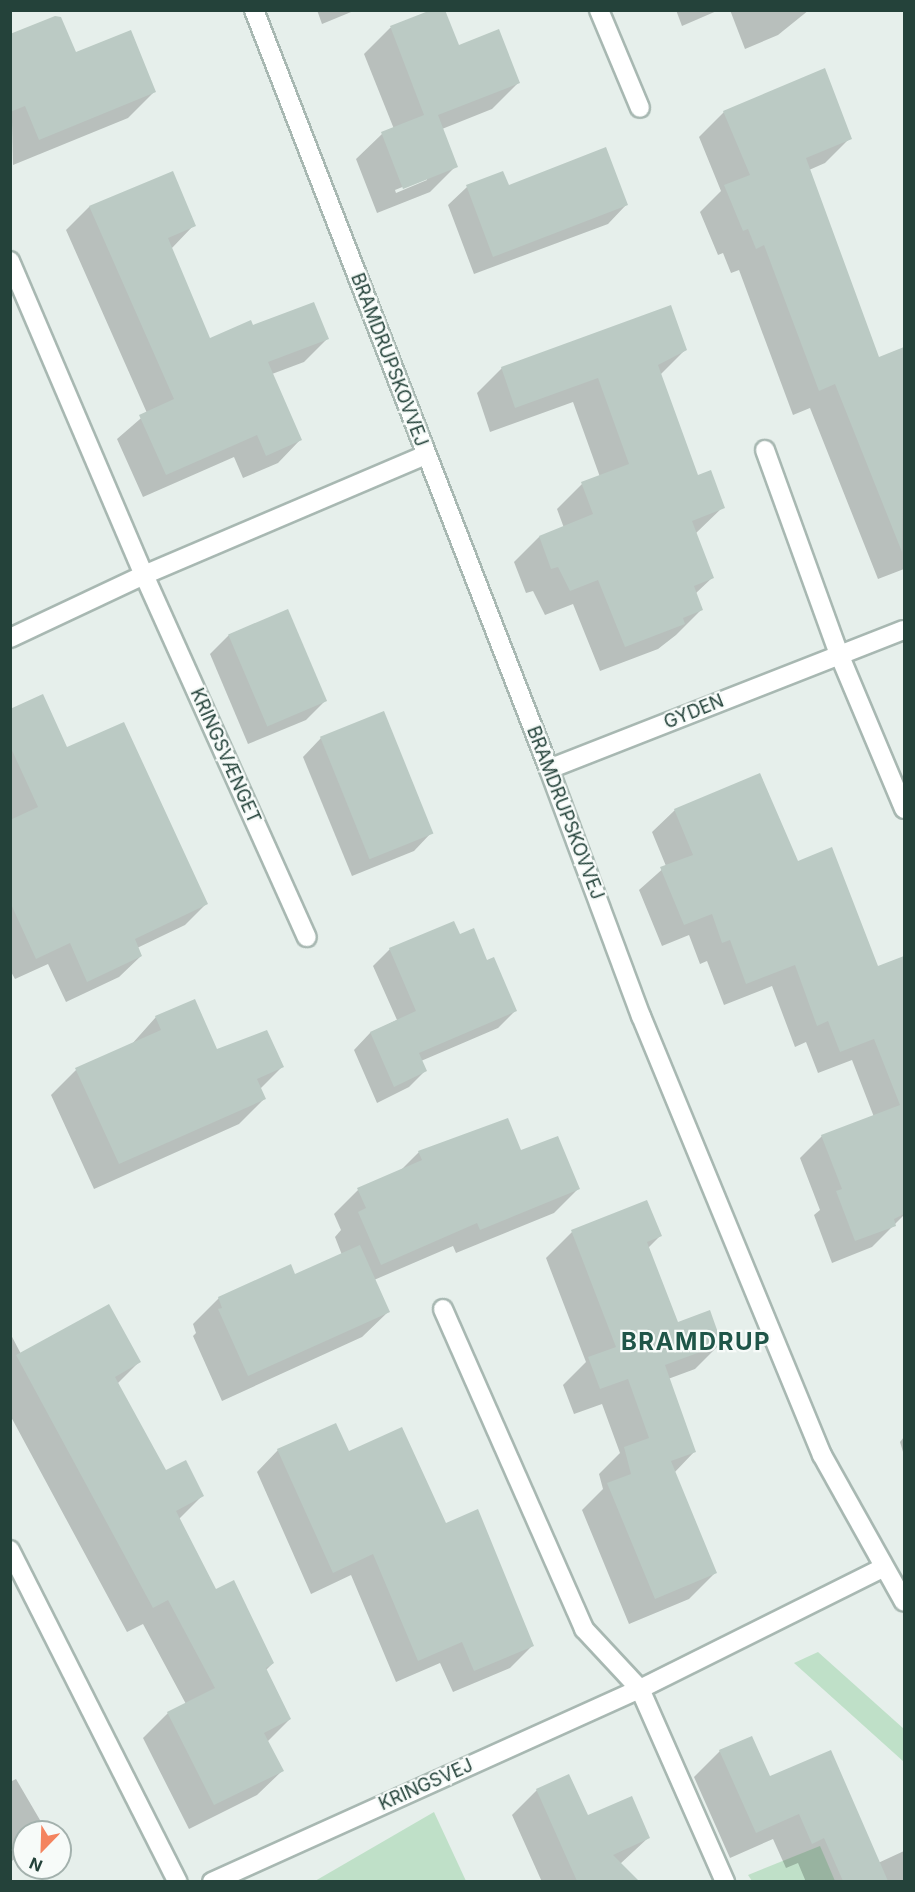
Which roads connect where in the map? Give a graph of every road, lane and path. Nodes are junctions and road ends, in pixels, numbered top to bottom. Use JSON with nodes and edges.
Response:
{"nodes":[{"id":1,"x":254,"y":10,"type":"edge"},
{"id":2,"x":599,"y":10,"type":"edge"},
{"id":3,"x":640,"y":108,"type":"dead end"},
{"id":4,"x":10,"y":261,"type":"edge"},
{"id":5,"x":765,"y":450,"type":"dead end"},
{"id":6,"x":425,"y":455,"type":"junction"},
{"id":7,"x":144,"y":575,"type":"junction"},
{"id":8,"x":904,"y":630,"type":"edge"},
{"id":9,"x":10,"y":638,"type":"edge"},
{"id":10,"x":839,"y":654,"type":"junction"},
{"id":11,"x":549,"y":769,"type":"junction"},
{"id":12,"x":904,"y":809,"type":"edge"},
{"id":13,"x":307,"y":937,"type":"dead end"},
{"id":14,"x":443,"y":1309,"type":"dead end"},
{"id":15,"x":10,"y":1550,"type":"edge"},
{"id":16,"x":883,"y":1568,"type":"junction"},
{"id":17,"x":904,"y":1602,"type":"edge"},
{"id":18,"x":640,"y":1689,"type":"junction"},
{"id":19,"x":178,"y":1881,"type":"edge"},
{"id":20,"x":212,"y":1881,"type":"edge"},
{"id":21,"x":725,"y":1881,"type":"edge"}],
"edges":[{"from":1,"to":6,"type":"street","name":"BRAMDRUPSKOVVEJ"},
{"from":2,"to":3,"type":"street"},
{"from":4,"to":7,"type":"street","name":"KRINGSVÆNGET"},
{"from":5,"to":10,"type":"street"},
{"from":6,"to":7,"type":"street"},
{"from":6,"to":11,"type":"street","name":"BRAMDRUPSKOVVEJ"},
{"from":7,"to":9,"type":"street"},
{"from":7,"to":13,"type":"street","name":"KRINGSVÆNGET"},
{"from":8,"to":10,"type":"street","name":"GYDEN"},
{"from":10,"to":11,"type":"street","name":"GYDEN"},
{"from":10,"to":12,"type":"street"},
{"from":11,"to":16,"type":"street","name":"BRAMDRUPSKOVVEJ"},
{"from":14,"to":18,"type":"street"},
{"from":15,"to":19,"type":"street"},
{"from":16,"to":17,"type":"street","name":"BRAMDRUPSKOVVEJ"},
{"from":16,"to":18,"type":"street","name":"KRINGSVEJ"},
{"from":18,"to":20,"type":"street","name":"KRINGSVEJ"},
{"from":18,"to":21,"type":"street"}]}
